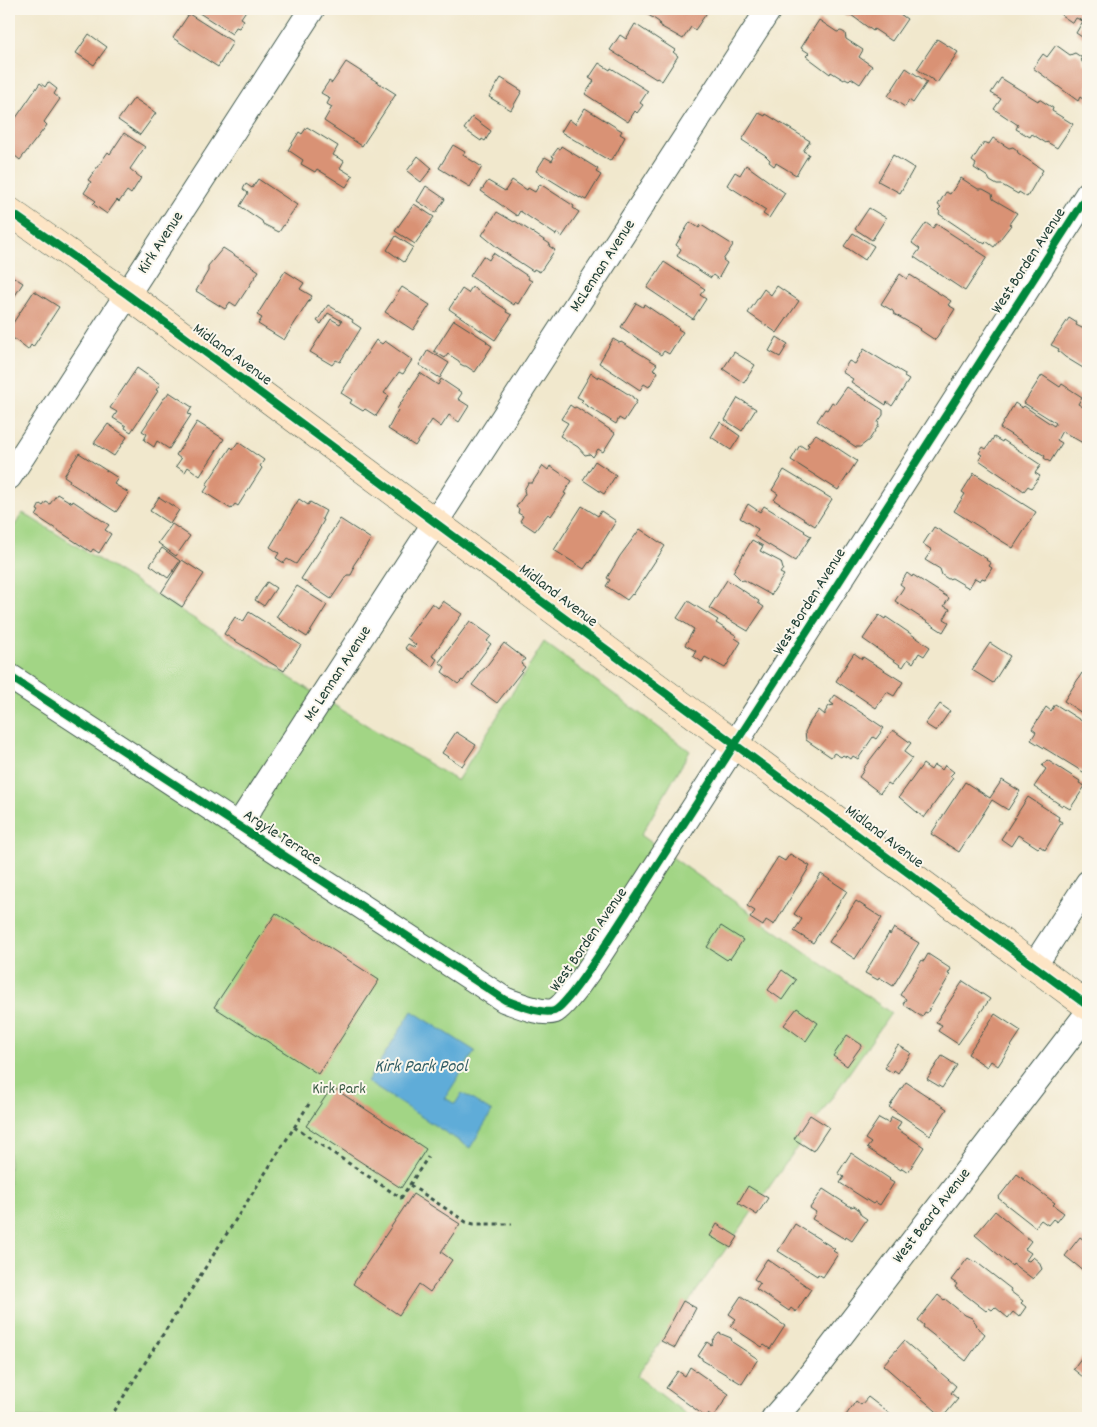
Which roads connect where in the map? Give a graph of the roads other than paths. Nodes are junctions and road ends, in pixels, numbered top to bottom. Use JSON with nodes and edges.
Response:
{"nodes":[{"id":1,"x":312,"y":9,"type":"edge"},
{"id":2,"x":769,"y":9,"type":"edge"},
{"id":3,"x":1088,"y":194,"type":"edge"},
{"id":4,"x":9,"y":211,"type":"edge"},
{"id":5,"x":128,"y":295,"type":"junction"},
{"id":6,"x":9,"y":477,"type":"edge"},
{"id":7,"x":437,"y":523,"type":"junction"},
{"id":8,"x":9,"y":676,"type":"edge"},
{"id":9,"x":736,"y":744,"type":"junction"},
{"id":10,"x":238,"y":826,"type":"junction"},
{"id":11,"x":1088,"y":883,"type":"edge"},
{"id":12,"x":1034,"y":966,"type":"junction"},
{"id":13,"x":1088,"y":1006,"type":"edge"},
{"id":14,"x":544,"y":1012,"type":"joint"},
{"id":15,"x":1088,"y":1013,"type":"edge"},
{"id":16,"x":774,"y":1418,"type":"edge"}],
"edges":[{"from":1,"to":5,"type":"street","name":"Kirk Avenue"},
{"from":2,"to":7,"type":"street","name":"McLennan Avenue"},
{"from":3,"to":9,"type":"street","name":"West Borden Avenue"},
{"from":4,"to":5,"type":"street","name":"Midland Avenue"},
{"from":5,"to":6,"type":"street","name":"Kirk Avenue"},
{"from":5,"to":7,"type":"street","name":"Midland Avenue"},
{"from":7,"to":9,"type":"street","name":"Midland Avenue"},
{"from":7,"to":10,"type":"street","name":"Mc Lennan Avenue"},
{"from":8,"to":10,"type":"street","name":"Argyle Terrace"},
{"from":9,"to":12,"type":"street","name":"Midland Avenue"},
{"from":9,"to":14,"type":"street","name":"West Borden Avenue"},
{"from":10,"to":14,"type":"street","name":"Argyle Terrace"},
{"from":11,"to":12,"type":"street"},
{"from":12,"to":13,"type":"street","name":"Midland Avenue"},
{"from":15,"to":16,"type":"street","name":"West Beard Avenue"}]}
